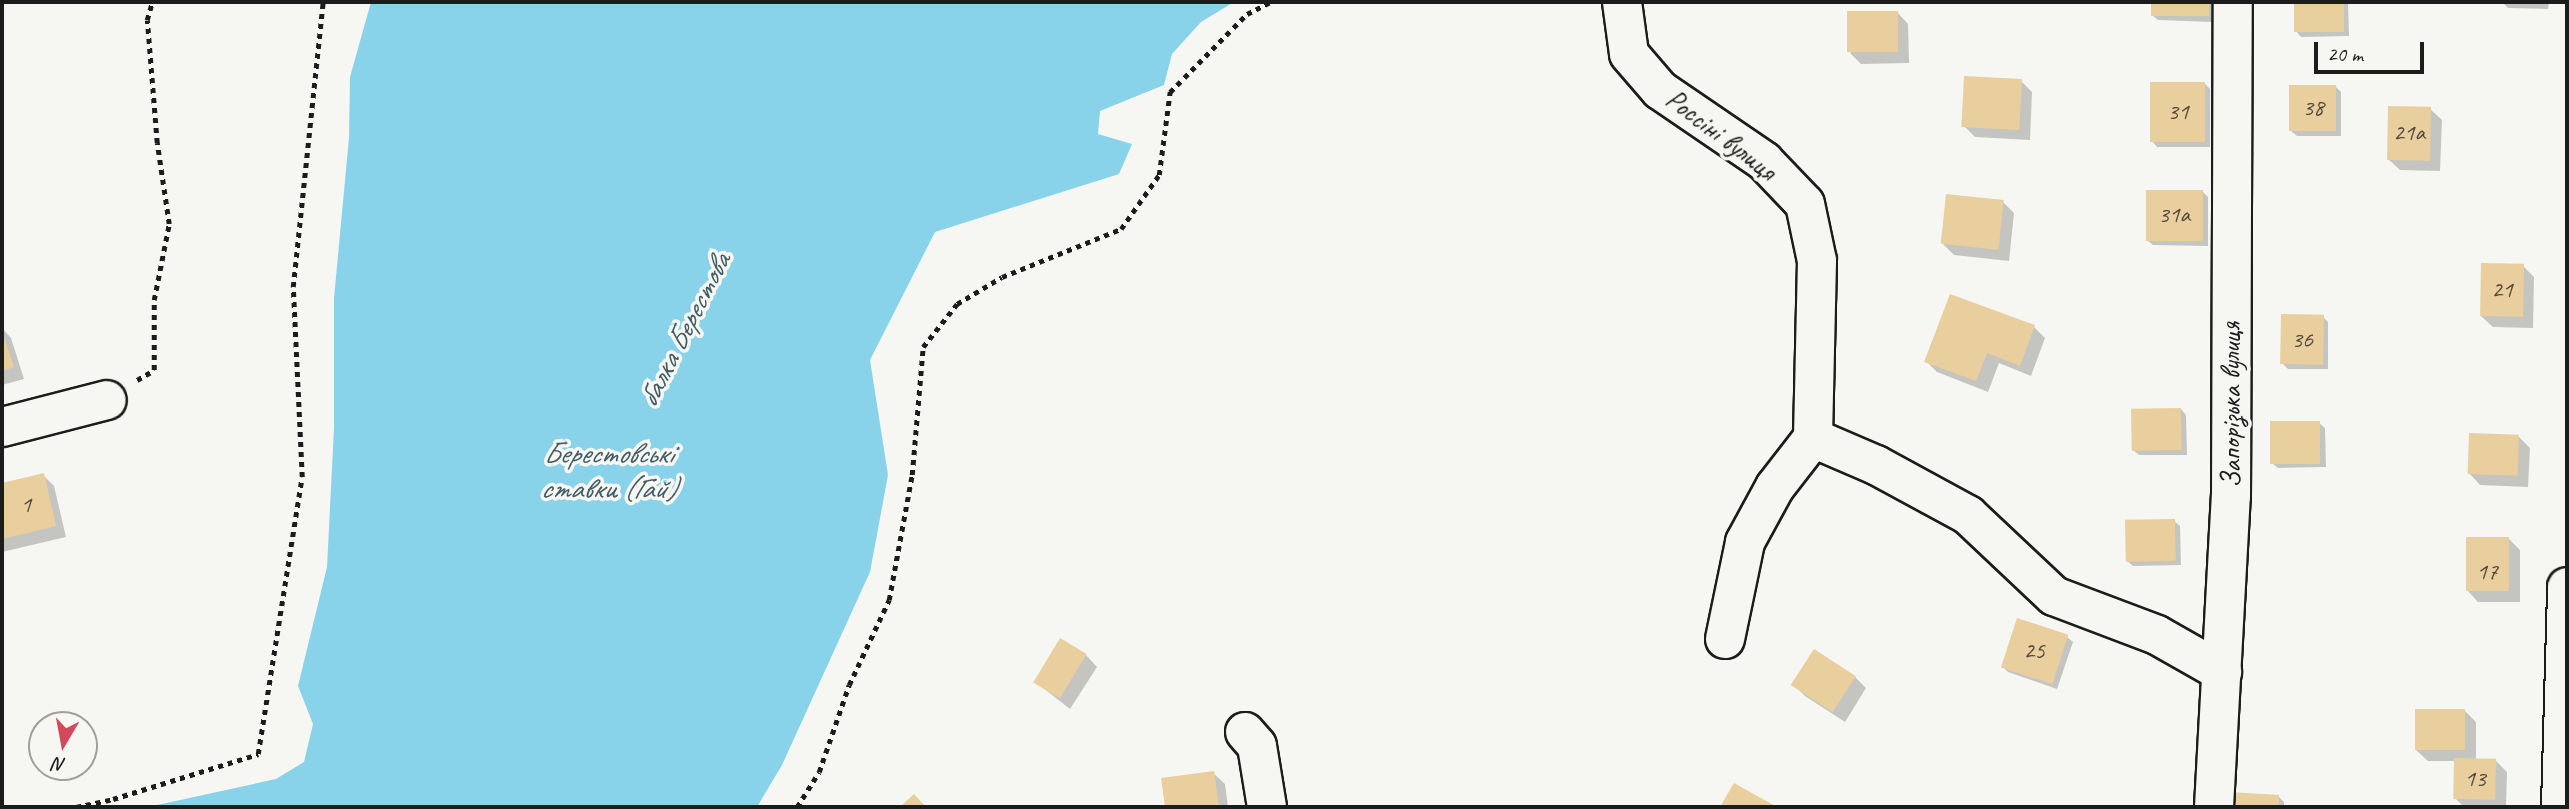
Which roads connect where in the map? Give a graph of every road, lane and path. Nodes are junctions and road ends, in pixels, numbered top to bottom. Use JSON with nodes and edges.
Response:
{"nodes":[{"id":1,"x":152,"y":2,"type":"edge"},
{"id":2,"x":323,"y":2,"type":"edge"},
{"id":3,"x":1271,"y":2,"type":"edge"},
{"id":4,"x":1622,"y":2,"type":"edge"},
{"id":5,"x":2233,"y":2,"type":"edge"},
{"id":6,"x":107,"y":400,"type":"joint"},
{"id":7,"x":2,"y":427,"type":"edge"},
{"id":8,"x":1813,"y":438,"type":"junction"},
{"id":9,"x":2567,"y":587,"type":"edge"},
{"id":10,"x":1725,"y":639,"type":"dead end"},
{"id":11,"x":2222,"y":672,"type":"junction"},
{"id":12,"x":1245,"y":732,"type":"dead end"},
{"id":13,"x":76,"y":807,"type":"edge"},
{"id":14,"x":797,"y":807,"type":"edge"},
{"id":15,"x":1267,"y":807,"type":"edge"},
{"id":16,"x":2214,"y":807,"type":"edge"},
{"id":17,"x":2561,"y":807,"type":"edge"}],
"edges":[{"from":1,"to":6,"type":"path"},
{"from":2,"to":13,"type":"path"},
{"from":3,"to":14,"type":"path"},
{"from":4,"to":8,"type":"street","name":"Россіні вулиця"},
{"from":5,"to":11,"type":"street","name":"Запорізька вулиця"},
{"from":6,"to":7,"type":"street"},
{"from":8,"to":10,"type":"street"},
{"from":8,"to":11,"type":"street"},
{"from":9,"to":17,"type":"street"},
{"from":11,"to":16,"type":"street","name":"Запорізька вулиця"},
{"from":12,"to":15,"type":"street"}]}
